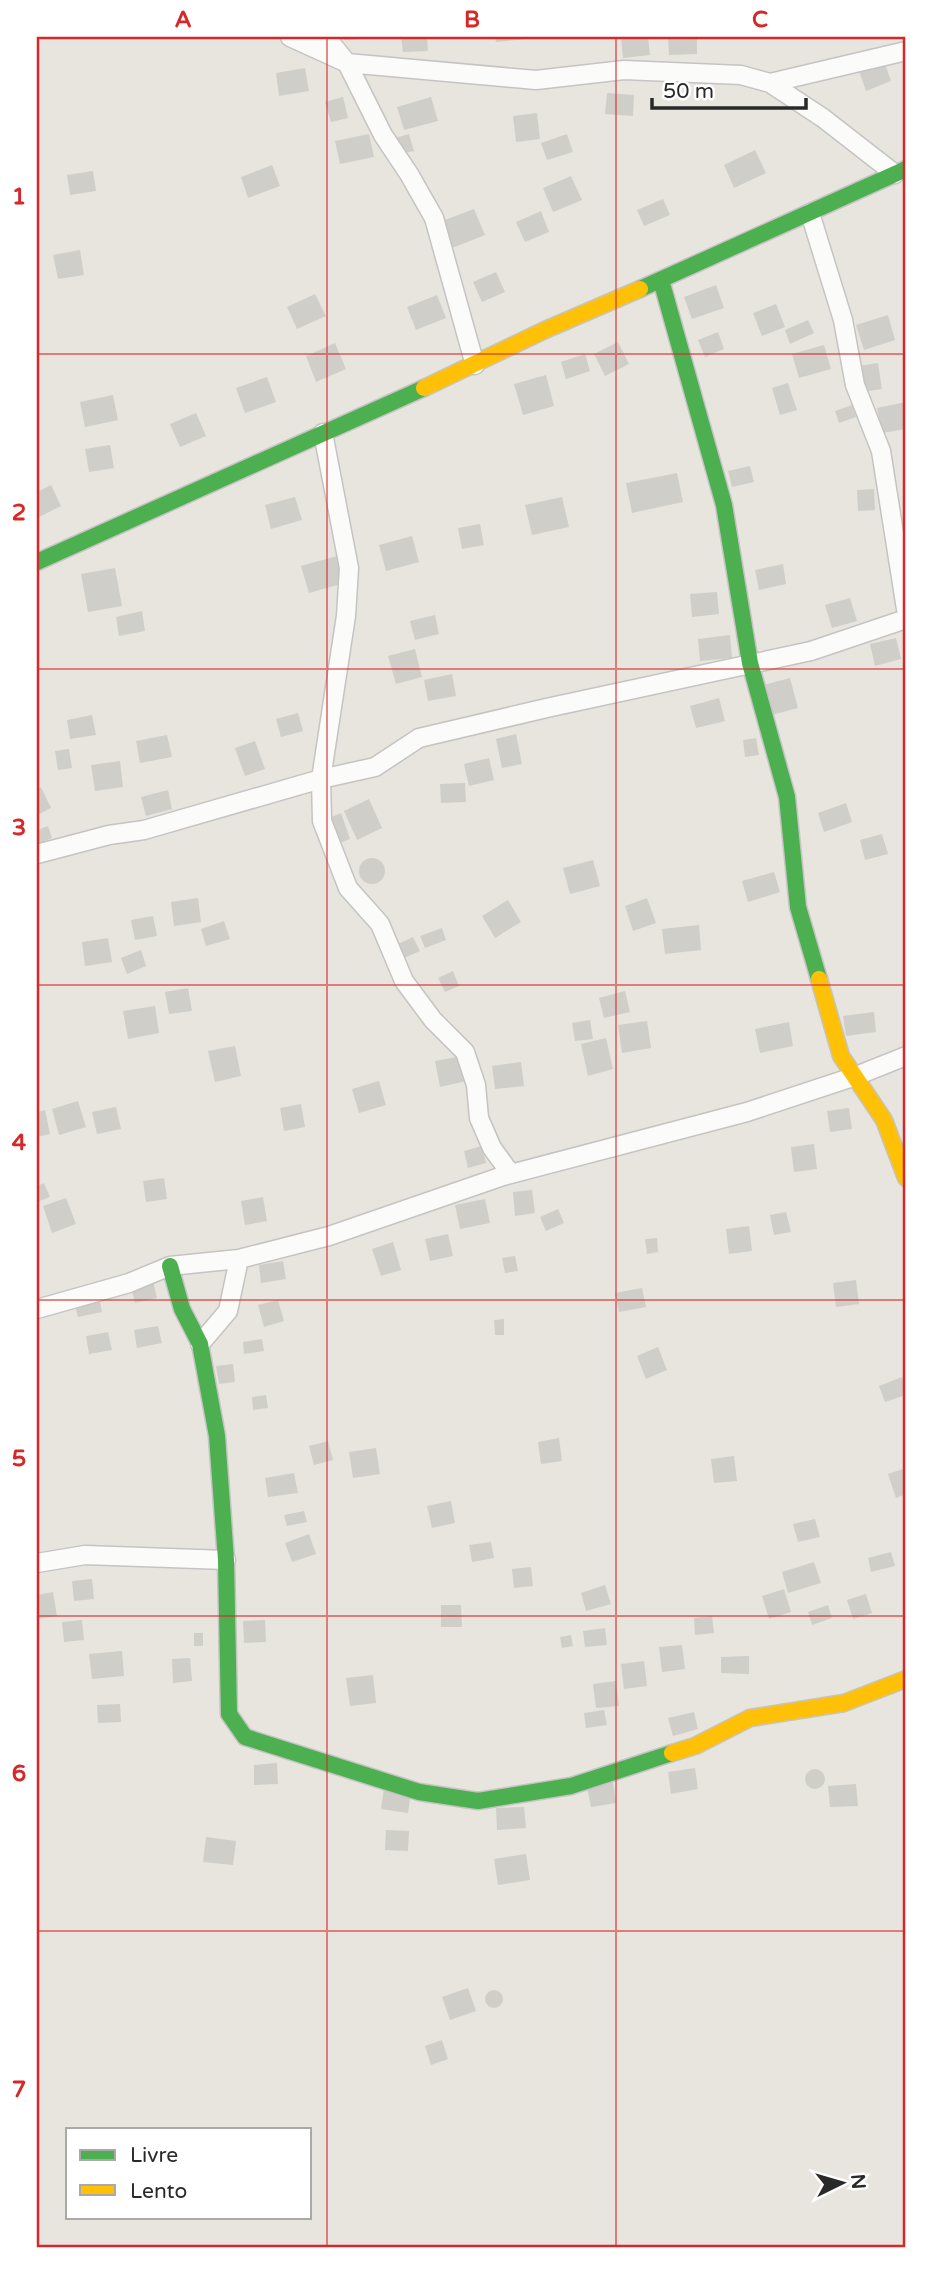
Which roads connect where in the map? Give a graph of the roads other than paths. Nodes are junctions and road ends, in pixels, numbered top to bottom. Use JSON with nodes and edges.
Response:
{"nodes":[{"id":1,"x":290,"y":37,"type":"edge"},
{"id":2,"x":326,"y":37,"type":"edge"},
{"id":3,"x":906,"y":51,"type":"edge"},
{"id":4,"x":347,"y":63,"type":"junction"},
{"id":5,"x":770,"y":83,"type":"junction"},
{"id":6,"x":901,"y":172,"type":"edge"},
{"id":7,"x":810,"y":213,"type":"junction"},
{"id":8,"x":661,"y":280,"type":"junction"},
{"id":9,"x":475,"y":365,"type":"junction"},
{"id":10,"x":323,"y":433,"type":"junction"},
{"id":11,"x":37,"y":562,"type":"edge"},
{"id":12,"x":906,"y":609,"type":"edge"},
{"id":13,"x":906,"y":619,"type":"edge"},
{"id":14,"x":750,"y":663,"type":"junction"},
{"id":15,"x":321,"y":779,"type":"junction"},
{"id":16,"x":37,"y":854,"type":"edge"},
{"id":17,"x":906,"y":1056,"type":"edge"},
{"id":18,"x":856,"y":1076,"type":"junction"},
{"id":19,"x":511,"y":1174,"type":"junction"},
{"id":20,"x":906,"y":1178,"type":"edge"},
{"id":21,"x":239,"y":1259,"type":"junction"},
{"id":22,"x":170,"y":1266,"type":"junction"},
{"id":23,"x":37,"y":1309,"type":"edge"},
{"id":24,"x":200,"y":1344,"type":"junction"},
{"id":25,"x":226,"y":1560,"type":"junction"},
{"id":26,"x":37,"y":1563,"type":"edge"},
{"id":27,"x":906,"y":1679,"type":"edge"}],
"edges":[{"from":1,"to":4,"type":"street"},
{"from":2,"to":4,"type":"street"},
{"from":3,"to":5,"type":"street"},
{"from":4,"to":5,"type":"street"},
{"from":4,"to":9,"type":"street"},
{"from":5,"to":6,"type":"street"},
{"from":6,"to":7,"type":"street"},
{"from":7,"to":8,"type":"street"},
{"from":7,"to":12,"type":"street"},
{"from":8,"to":9,"type":"street"},
{"from":8,"to":14,"type":"street"},
{"from":9,"to":10,"type":"street"},
{"from":10,"to":11,"type":"street"},
{"from":10,"to":15,"type":"street"},
{"from":13,"to":14,"type":"street"},
{"from":14,"to":15,"type":"street"},
{"from":14,"to":18,"type":"street"},
{"from":15,"to":16,"type":"street"},
{"from":15,"to":19,"type":"street"},
{"from":17,"to":18,"type":"street"},
{"from":18,"to":19,"type":"street"},
{"from":18,"to":20,"type":"street"},
{"from":19,"to":21,"type":"street"},
{"from":21,"to":22,"type":"street"},
{"from":21,"to":24,"type":"street"},
{"from":22,"to":23,"type":"street"},
{"from":22,"to":24,"type":"street"},
{"from":24,"to":25,"type":"street"},
{"from":25,"to":26,"type":"street"},
{"from":25,"to":27,"type":"street"}]}
